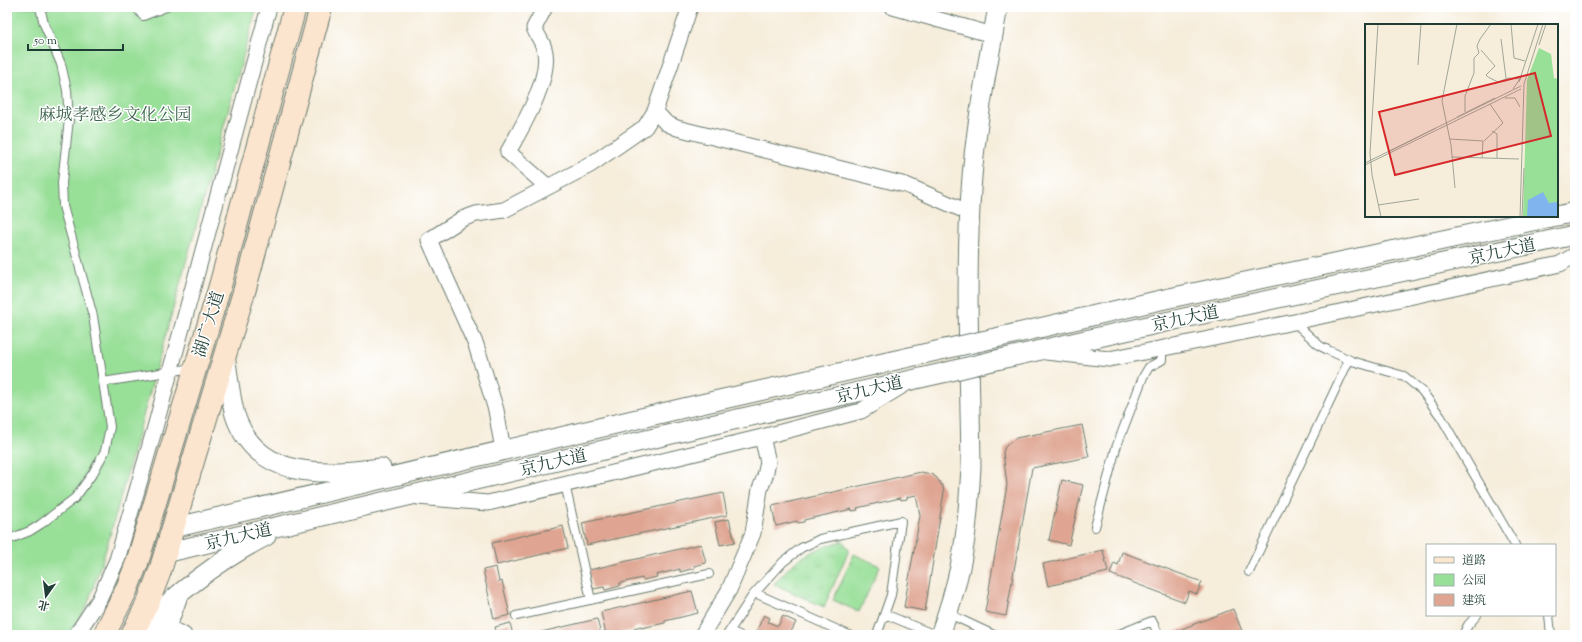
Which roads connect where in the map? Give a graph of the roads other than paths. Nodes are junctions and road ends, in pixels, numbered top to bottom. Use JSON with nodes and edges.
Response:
{"nodes":[{"id":1,"x":40,"y":7,"type":"edge"},
{"id":2,"x":136,"y":7,"type":"edge"},
{"id":3,"x":166,"y":7,"type":"edge"},
{"id":4,"x":295,"y":7,"type":"edge"},
{"id":5,"x":321,"y":7,"type":"edge"},
{"id":6,"x":545,"y":7,"type":"edge"},
{"id":7,"x":690,"y":7,"type":"edge"},
{"id":8,"x":893,"y":7,"type":"edge"},
{"id":9,"x":998,"y":7,"type":"edge"},
{"id":10,"x":268,"y":8,"type":"edge"},
{"id":11,"x":993,"y":35,"type":"junction"},
{"id":12,"x":656,"y":111,"type":"junction"},
{"id":13,"x":548,"y":187,"type":"junction"},
{"id":14,"x":1575,"y":212,"type":"edge"},
{"id":15,"x":970,"y":213,"type":"junction"},
{"id":16,"x":1558,"y":216,"type":"edge"},
{"id":17,"x":1551,"y":217,"type":"edge"},
{"id":18,"x":1575,"y":235,"type":"edge"},
{"id":19,"x":1575,"y":255,"type":"edge"},
{"id":20,"x":1294,"y":322,"type":"junction"},
{"id":21,"x":1162,"y":349,"type":"junction"},
{"id":22,"x":1039,"y":351,"type":"junction"},
{"id":23,"x":225,"y":355,"type":"junction"},
{"id":24,"x":1349,"y":360,"type":"junction"},
{"id":25,"x":195,"y":368,"type":"junction"},
{"id":26,"x":170,"y":372,"type":"junction"},
{"id":27,"x":914,"y":379,"type":"junction"},
{"id":28,"x":103,"y":382,"type":"junction"},
{"id":29,"x":762,"y":438,"type":"junction"},
{"id":30,"x":503,"y":450,"type":"junction"},
{"id":31,"x":466,"y":459,"type":"junction"},
{"id":32,"x":565,"y":484,"type":"junction"},
{"id":33,"x":409,"y":496,"type":"junction"},
{"id":34,"x":296,"y":522,"type":"junction"},
{"id":35,"x":1095,"y":527,"type":"dead end"},
{"id":36,"x":173,"y":528,"type":"junction"},
{"id":37,"x":7,"y":540,"type":"edge"},
{"id":38,"x":1514,"y":544,"type":"edge"},
{"id":39,"x":165,"y":553,"type":"junction"},
{"id":40,"x":1249,"y":572,"type":"dead end"},
{"id":41,"x":709,"y":574,"type":"dead end"},
{"id":42,"x":756,"y":593,"type":"junction"},
{"id":43,"x":590,"y":600,"type":"junction"},
{"id":44,"x":947,"y":613,"type":"junction"},
{"id":45,"x":885,"y":614,"type":"junction"},
{"id":46,"x":516,"y":616,"type":"dead end"},
{"id":47,"x":1476,"y":616,"type":"edge"},
{"id":48,"x":1549,"y":616,"type":"edge"},
{"id":49,"x":159,"y":627,"type":"edge"},
{"id":50,"x":728,"y":633,"type":"edge"},
{"id":51,"x":76,"y":635,"type":"edge"},
{"id":52,"x":104,"y":635,"type":"edge"},
{"id":53,"x":134,"y":635,"type":"edge"},
{"id":54,"x":184,"y":635,"type":"edge"},
{"id":55,"x":702,"y":635,"type":"edge"},
{"id":56,"x":739,"y":635,"type":"edge"},
{"id":57,"x":849,"y":635,"type":"edge"},
{"id":58,"x":877,"y":635,"type":"edge"},
{"id":59,"x":935,"y":635,"type":"edge"},
{"id":60,"x":940,"y":635,"type":"edge"},
{"id":61,"x":994,"y":635,"type":"edge"},
{"id":62,"x":1117,"y":635,"type":"edge"},
{"id":63,"x":1159,"y":635,"type":"edge"},
{"id":64,"x":1462,"y":635,"type":"edge"},
{"id":65,"x":1551,"y":635,"type":"edge"}],
"edges":[{"from":1,"to":28,"type":"lane"},
{"from":2,"to":3,"type":"lane"},
{"from":4,"to":25,"type":"main road","name":"湖广大道"},
{"from":5,"to":23,"type":"main road","name":"湖广大道"},
{"from":6,"to":13,"type":"street"},
{"from":7,"to":12,"type":"street"},
{"from":8,"to":11,"type":"street"},
{"from":9,"to":11,"type":"street"},
{"from":10,"to":26,"type":"street"},
{"from":11,"to":15,"type":"street"},
{"from":12,"to":13,"type":"street"},
{"from":12,"to":15,"type":"street"},
{"from":13,"to":30,"type":"street"},
{"from":14,"to":16,"type":"street","name":"京九大道"},
{"from":15,"to":44,"type":"street"},
{"from":17,"to":30,"type":"street","name":"京九大道","bridge":true},
{"from":18,"to":22,"type":"street","name":"京九大道"},
{"from":19,"to":20,"type":"street"},
{"from":20,"to":21,"type":"street"},
{"from":20,"to":24,"type":"lane"},
{"from":21,"to":22,"type":"street"},
{"from":21,"to":35,"type":"lane"},
{"from":22,"to":27,"type":"street","name":"京九大道","bridge":true},
{"from":23,"to":31,"type":"street"},
{"from":23,"to":36,"type":"main road","name":"湖广大道"},
{"from":24,"to":38,"type":"lane"},
{"from":24,"to":40,"type":"lane"},
{"from":25,"to":26,"type":"lane"},
{"from":25,"to":52,"type":"main road","name":"湖广大道"},
{"from":26,"to":28,"type":"lane"},
{"from":26,"to":51,"type":"street"},
{"from":27,"to":29,"type":"street"},
{"from":27,"to":33,"type":"street","name":"京九大道"},
{"from":28,"to":37,"type":"lane"},
{"from":29,"to":32,"type":"street"},
{"from":29,"to":55,"type":"street"},
{"from":30,"to":31,"type":"street","name":"京九大道"},
{"from":31,"to":36,"type":"street","name":"京九大道"},
{"from":32,"to":33,"type":"street"},
{"from":32,"to":43,"type":"lane"},
{"from":33,"to":34,"type":"street","name":"京九大道"},
{"from":34,"to":39,"type":"street","name":"京九大道"},
{"from":34,"to":49,"type":"street"},
{"from":36,"to":39,"type":"main road","name":"湖广大道"},
{"from":39,"to":53,"type":"main road","name":"湖广大道"},
{"from":41,"to":43,"type":"lane"},
{"from":42,"to":45,"type":"lane"},
{"from":42,"to":50,"type":"lane"},
{"from":42,"to":57,"type":"lane"},
{"from":43,"to":46,"type":"lane"},
{"from":44,"to":60,"type":"street"},
{"from":44,"to":61,"type":"lane"},
{"from":45,"to":58,"type":"lane"},
{"from":45,"to":59,"type":"lane"},
{"from":47,"to":64,"type":"lane"},
{"from":48,"to":65,"type":"lane"},
{"from":49,"to":53,"type":"street"},
{"from":49,"to":54,"type":"street"},
{"from":50,"to":56,"type":"lane"},
{"from":62,"to":63,"type":"lane"}]}
